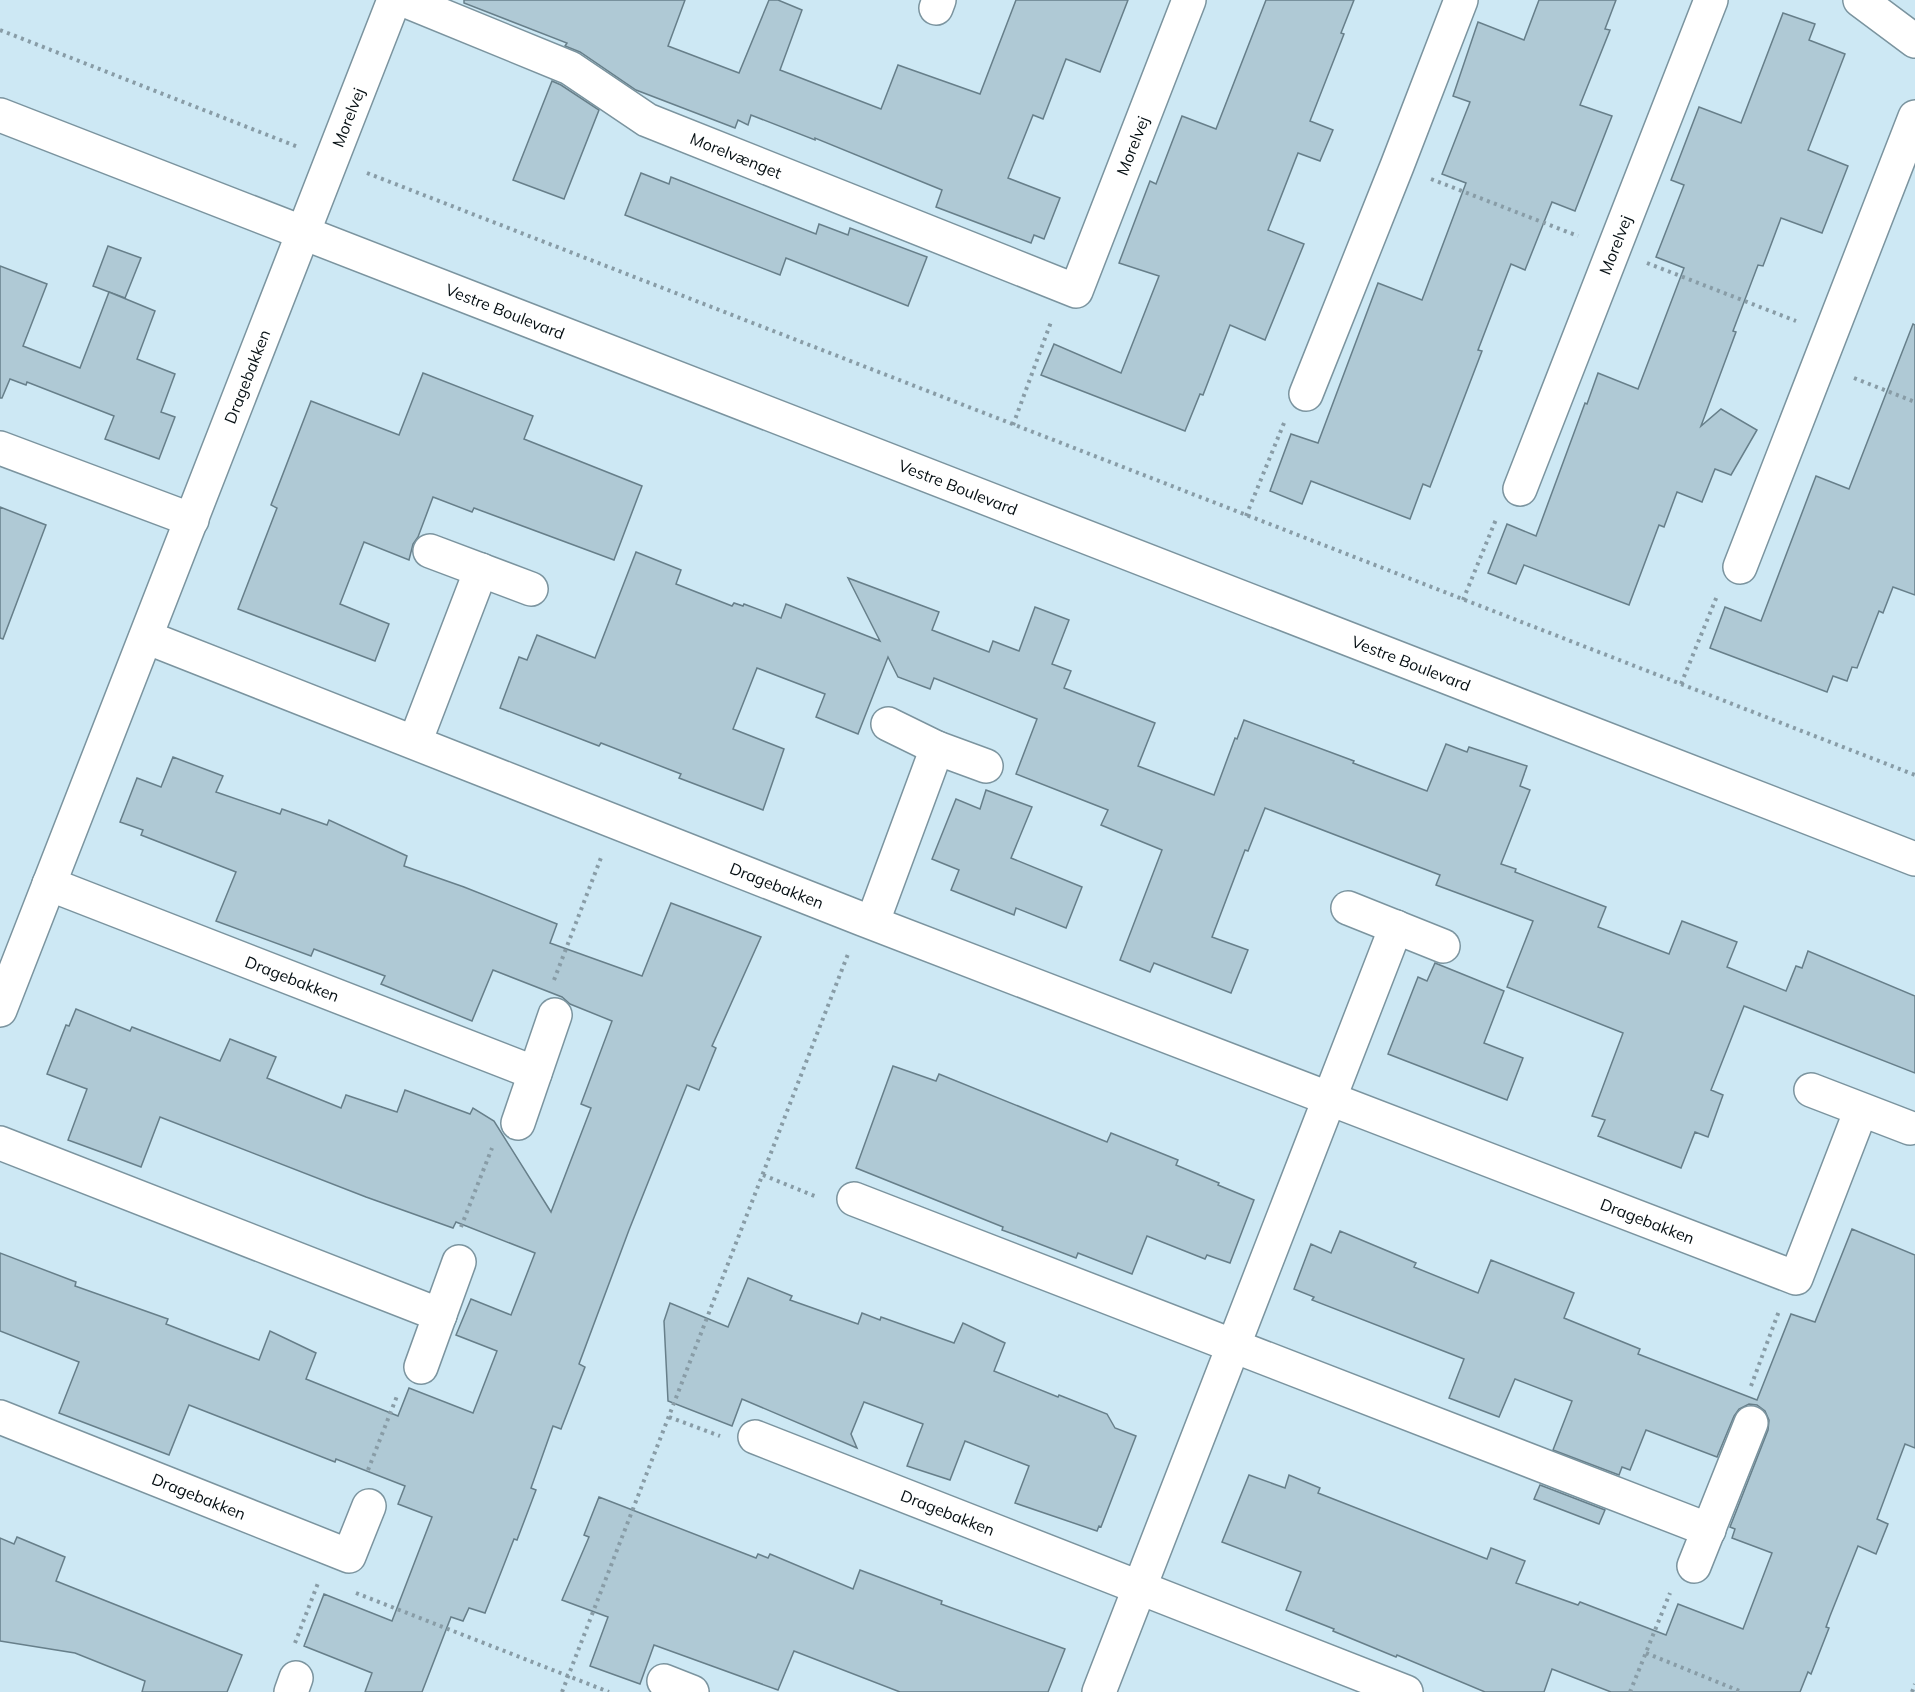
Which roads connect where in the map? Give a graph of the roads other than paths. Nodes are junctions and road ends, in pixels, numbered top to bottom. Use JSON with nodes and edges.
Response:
{"nodes":[{"id":1,"x":394,"y":0,"type":"edge"},
{"id":2,"x":404,"y":0,"type":"edge"},
{"id":3,"x":1189,"y":0,"type":"edge"},
{"id":4,"x":1461,"y":0,"type":"edge"},
{"id":5,"x":1711,"y":0,"type":"edge"},
{"id":6,"x":1860,"y":0,"type":"edge"},
{"id":7,"x":1915,"y":41,"type":"edge"},
{"id":8,"x":0,"y":115,"type":"edge"},
{"id":9,"x":1915,"y":117,"type":"edge"},
{"id":10,"x":303,"y":233,"type":"junction"},
{"id":11,"x":1070,"y":289,"type":"joint"},
{"id":12,"x":1306,"y":394,"type":"road end"},
{"id":13,"x":0,"y":448,"type":"edge"},
{"id":14,"x":1520,"y":489,"type":"road end"},
{"id":15,"x":192,"y":520,"type":"junction"},
{"id":16,"x":430,"y":551,"type":"dead end"},
{"id":17,"x":1740,"y":567,"type":"road end"},
{"id":18,"x":481,"y":570,"type":"junction"},
{"id":19,"x":531,"y":589,"type":"dead end"},
{"id":20,"x":146,"y":637,"type":"junction"},
{"id":21,"x":888,"y":724,"type":"dead end"},
{"id":22,"x":415,"y":742,"type":"junction"},
{"id":23,"x":937,"y":748,"type":"junction"},
{"id":24,"x":986,"y":766,"type":"dead end"},
{"id":25,"x":1915,"y":859,"type":"edge"},
{"id":26,"x":49,"y":884,"type":"junction"},
{"id":27,"x":1348,"y":908,"type":"dead end"},
{"id":28,"x":867,"y":920,"type":"junction"},
{"id":29,"x":1396,"y":927,"type":"junction"},
{"id":30,"x":1443,"y":946,"type":"dead end"},
{"id":31,"x":0,"y":1010,"type":"edge"},
{"id":32,"x":555,"y":1015,"type":"road end"},
{"id":33,"x":535,"y":1073,"type":"junction"},
{"id":34,"x":1811,"y":1090,"type":"dead end"},
{"id":35,"x":1329,"y":1097,"type":"junction"},
{"id":36,"x":1861,"y":1110,"type":"junction"},
{"id":37,"x":518,"y":1123,"type":"road end"},
{"id":38,"x":1910,"y":1128,"type":"dead end"},
{"id":39,"x":0,"y":1143,"type":"edge"},
{"id":40,"x":854,"y":1199,"type":"road end"},
{"id":41,"x":459,"y":1262,"type":"road end"},
{"id":42,"x":440,"y":1315,"type":"junction"},
{"id":43,"x":1233,"y":1346,"type":"junction"},
{"id":44,"x":421,"y":1367,"type":"road end"},
{"id":45,"x":0,"y":1418,"type":"edge"},
{"id":46,"x":1751,"y":1423,"type":"road end"},
{"id":47,"x":755,"y":1437,"type":"road end"},
{"id":48,"x":369,"y":1506,"type":"road end"},
{"id":49,"x":1709,"y":1530,"type":"junction"},
{"id":50,"x":1695,"y":1566,"type":"road end"},
{"id":51,"x":1140,"y":1587,"type":"junction"},
{"id":52,"x":1099,"y":1692,"type":"edge"},
{"id":53,"x":1406,"y":1692,"type":"edge"}],
"edges":[{"from":1,"to":10,"type":"street","name":"Morelvej"},
{"from":2,"to":11,"type":"street","name":"Morelvænget"},
{"from":3,"to":11,"type":"street","name":"Morelvej"},
{"from":4,"to":12,"type":"street"},
{"from":5,"to":14,"type":"street","name":"Morelvej"},
{"from":6,"to":7,"type":"street"},
{"from":8,"to":10,"type":"street","name":"Vestre Boulevard"},
{"from":9,"to":17,"type":"street"},
{"from":10,"to":15,"type":"street","name":"Dragebakken"},
{"from":10,"to":25,"type":"street","name":"Vestre Boulevard"},
{"from":13,"to":15,"type":"street"},
{"from":15,"to":20,"type":"street","name":"Dragebakken"},
{"from":16,"to":18,"type":"street"},
{"from":18,"to":19,"type":"street"},
{"from":18,"to":22,"type":"street"},
{"from":20,"to":22,"type":"street","name":"Dragebakken"},
{"from":20,"to":26,"type":"street","name":"Dragebakken"},
{"from":21,"to":23,"type":"street"},
{"from":22,"to":28,"type":"street","name":"Dragebakken"},
{"from":23,"to":24,"type":"street"},
{"from":23,"to":28,"type":"street"},
{"from":26,"to":31,"type":"street","name":"Dragebakken"},
{"from":26,"to":33,"type":"street","name":"Dragebakken"},
{"from":27,"to":29,"type":"street"},
{"from":28,"to":35,"type":"street","name":"Dragebakken"},
{"from":29,"to":30,"type":"street"},
{"from":29,"to":35,"type":"street"},
{"from":32,"to":33,"type":"street"},
{"from":33,"to":37,"type":"street"},
{"from":34,"to":36,"type":"street"},
{"from":35,"to":36,"type":"street","name":"Dragebakken"},
{"from":35,"to":43,"type":"street"},
{"from":36,"to":38,"type":"street"},
{"from":39,"to":42,"type":"street"},
{"from":40,"to":43,"type":"street"},
{"from":41,"to":42,"type":"street"},
{"from":42,"to":44,"type":"street"},
{"from":43,"to":49,"type":"street"},
{"from":43,"to":51,"type":"street"},
{"from":45,"to":48,"type":"street","name":"Dragebakken"},
{"from":46,"to":49,"type":"street"},
{"from":47,"to":51,"type":"street","name":"Dragebakken"},
{"from":49,"to":50,"type":"street"},
{"from":51,"to":52,"type":"street"},
{"from":51,"to":53,"type":"street","name":"Dragebakken"}]}
